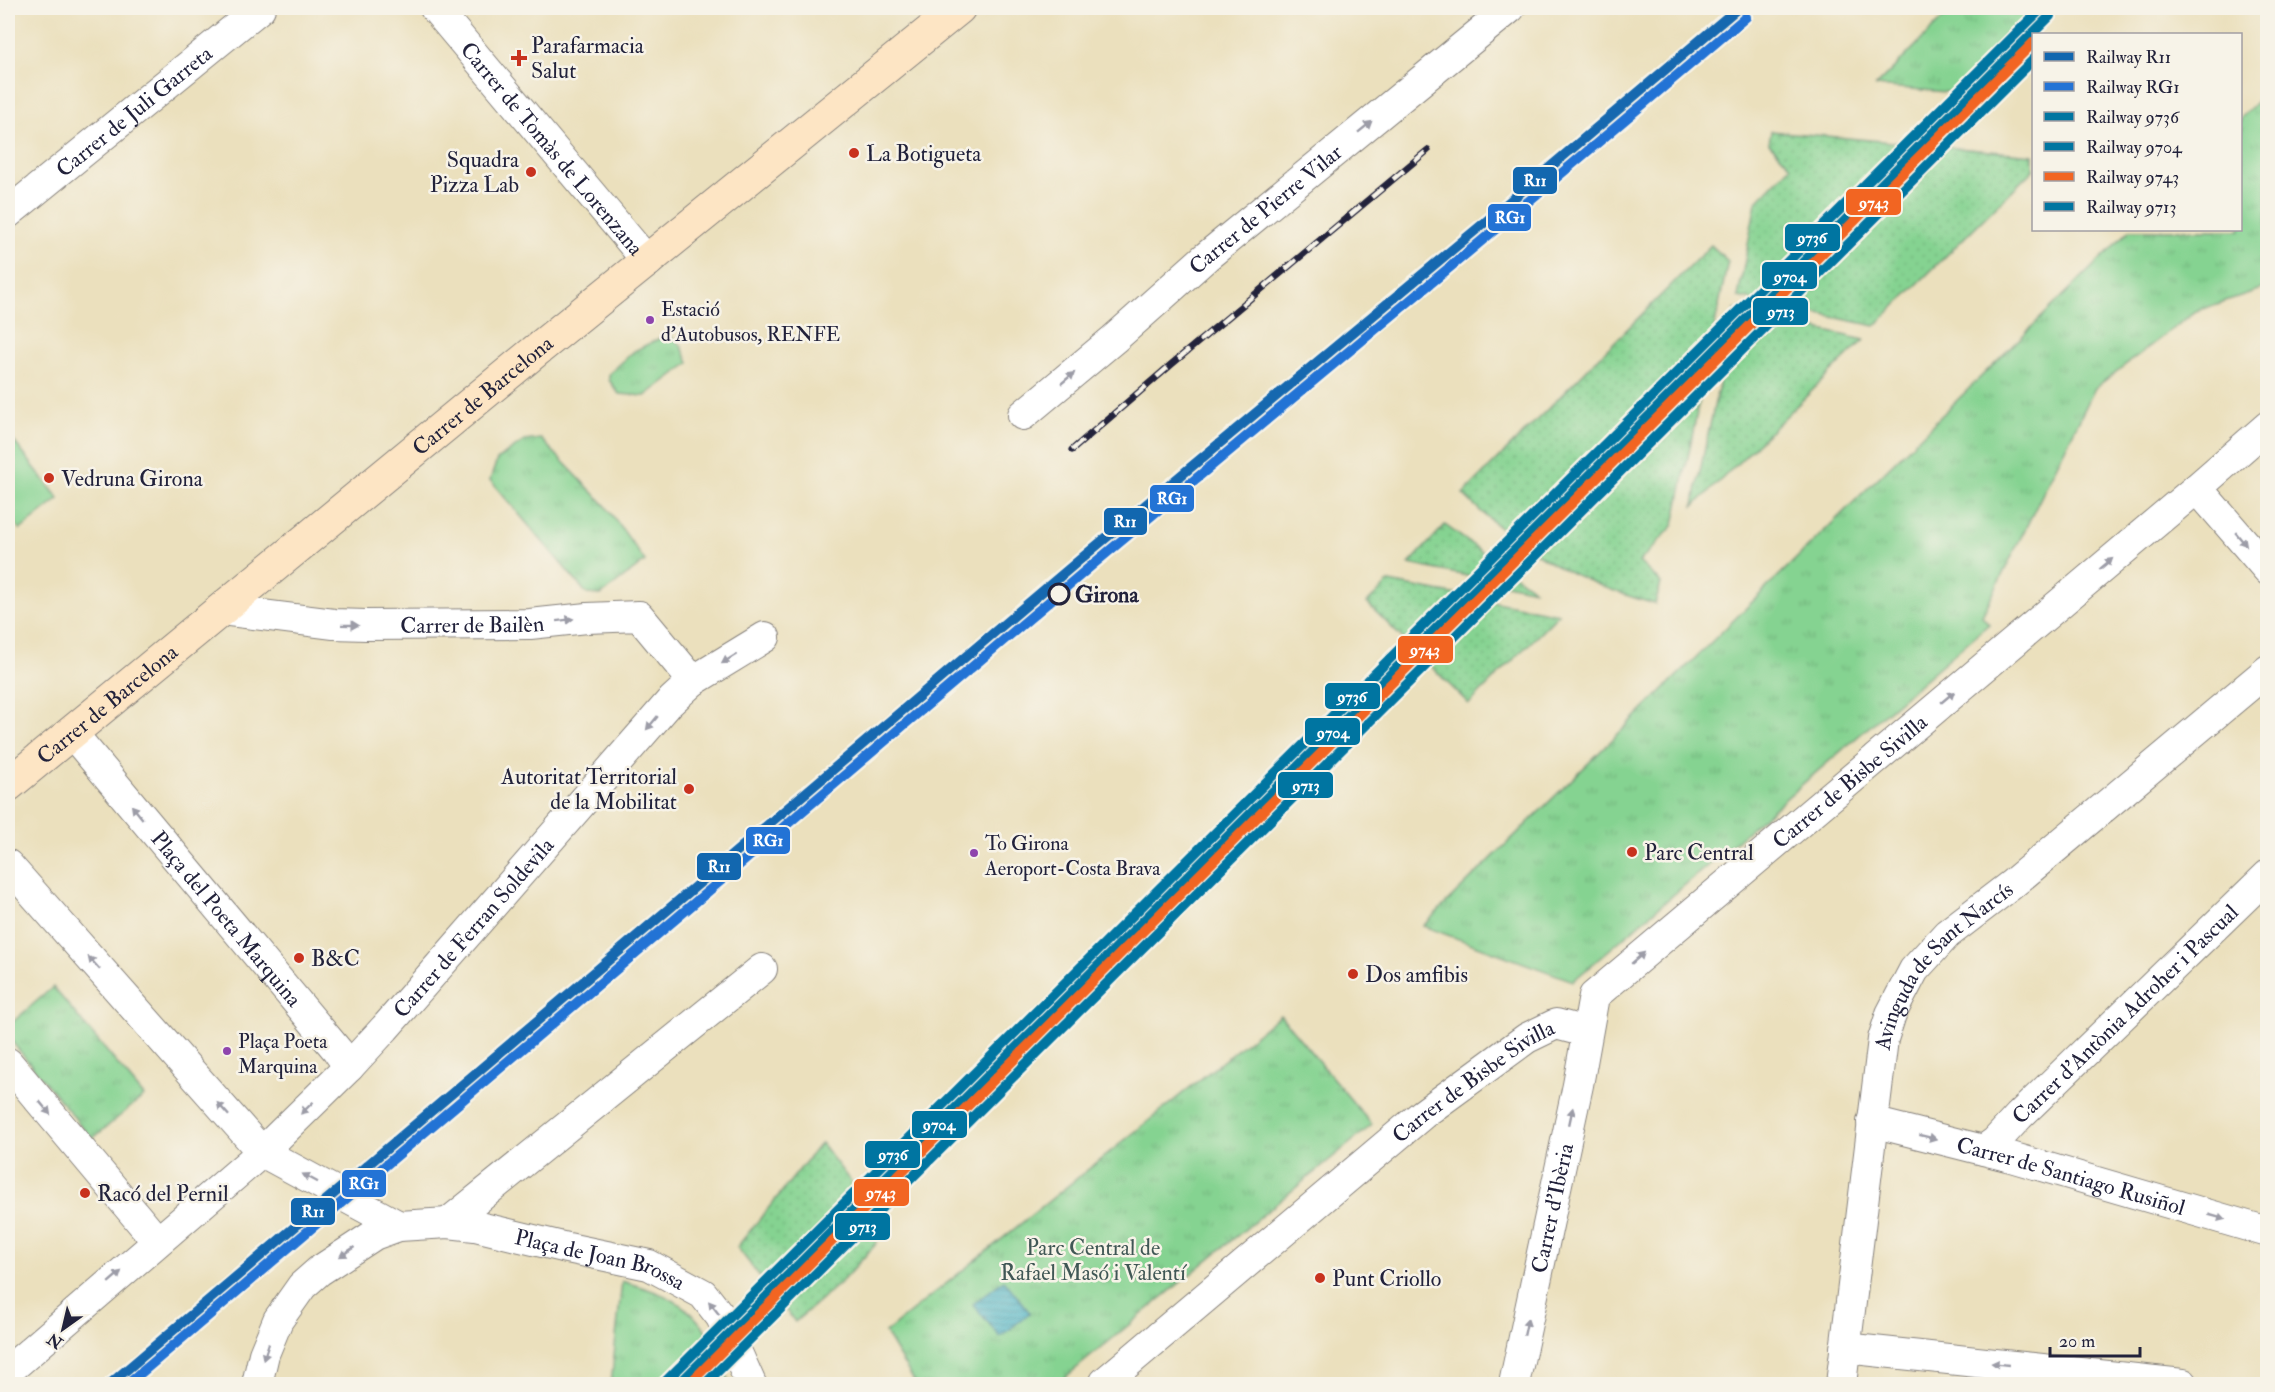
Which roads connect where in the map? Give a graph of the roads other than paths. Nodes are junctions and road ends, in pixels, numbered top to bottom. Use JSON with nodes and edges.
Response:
{"nodes":[{"id":1,"x":260,"y":8,"type":"edge"},
{"id":2,"x":435,"y":8,"type":"edge"},
{"id":3,"x":959,"y":8,"type":"edge"},
{"id":4,"x":1510,"y":8,"type":"edge"},
{"id":5,"x":8,"y":213,"type":"edge"},
{"id":6,"x":648,"y":262,"type":"junction"},
{"id":7,"x":1023,"y":415,"type":"dead end"},
{"id":8,"x":2268,"y":426,"type":"edge"},
{"id":9,"x":2197,"y":488,"type":"junction"},
{"id":10,"x":2268,"y":570,"type":"edge"},
{"id":11,"x":221,"y":610,"type":"junction"},
{"id":12,"x":765,"y":637,"type":"dead end"},
{"id":13,"x":2268,"y":670,"type":"edge"},
{"id":14,"x":693,"y":681,"type":"junction"},
{"id":15,"x":71,"y":732,"type":"junction"},
{"id":16,"x":8,"y":785,"type":"edge"},
{"id":17,"x":8,"y":865,"type":"edge"},
{"id":18,"x":2268,"y":875,"type":"edge"},
{"id":19,"x":762,"y":969,"type":"dead end"},
{"id":20,"x":1586,"y":1032,"type":"junction"},
{"id":21,"x":8,"y":1063,"type":"edge"},
{"id":22,"x":349,"y":1067,"type":"junction"},
{"id":23,"x":1872,"y":1122,"type":"junction"},
{"id":24,"x":1984,"y":1150,"type":"junction"},
{"id":25,"x":262,"y":1152,"type":"junction"},
{"id":26,"x":448,"y":1222,"type":"junction"},
{"id":27,"x":399,"y":1226,"type":"junction"},
{"id":28,"x":2268,"y":1232,"type":"edge"},
{"id":29,"x":157,"y":1241,"type":"junction"},
{"id":30,"x":1845,"y":1348,"type":"junction"},
{"id":31,"x":8,"y":1371,"type":"edge"},
{"id":32,"x":750,"y":1382,"type":"edge"},
{"id":33,"x":1105,"y":1382,"type":"dead end"},
{"id":34,"x":257,"y":1384,"type":"edge"},
{"id":35,"x":1514,"y":1384,"type":"edge"},
{"id":36,"x":1841,"y":1384,"type":"edge"},
{"id":37,"x":2183,"y":1384,"type":"edge"}],
"edges":[{"from":1,"to":5,"type":"street","name":"Carrer de Juli Garreta"},
{"from":2,"to":6,"type":"street","name":"Carrer de Tomàs de Lorenzana"},
{"from":3,"to":6,"type":"main road","name":"Carrer de Barcelona"},
{"from":7,"to":4,"type":"street","name":"Carrer de Pierre Vilar","one_way":true},
{"from":6,"to":11,"type":"main road","name":"Carrer de Barcelona"},
{"from":8,"to":9,"type":"street","name":"Carrer de Bisbe Sivilla"},
{"from":9,"to":10,"type":"street","one_way":true},
{"from":20,"to":9,"type":"street","name":"Carrer de Bisbe Sivilla","one_way":true},
{"from":11,"to":14,"type":"street","name":"Carrer de Bailèn","one_way":true},
{"from":11,"to":15,"type":"main road","name":"Carrer de Barcelona"},
{"from":12,"to":14,"type":"street","name":"Carrer de Ferran Soldevila","one_way":true},
{"from":13,"to":23,"type":"street","name":"Avinguda de Sant Narcís"},
{"from":14,"to":22,"type":"street","name":"Carrer de Ferran Soldevila","one_way":true},
{"from":15,"to":16,"type":"main road","name":"Carrer de Barcelona"},
{"from":22,"to":15,"type":"street","name":"Plaça del Poeta Marquina","one_way":true},
{"from":25,"to":17,"type":"street","one_way":true},
{"from":18,"to":24,"type":"street","name":"Carrer d'Antònia Adroher i Pascual"},
{"from":19,"to":26,"type":"street"},
{"from":20,"to":33,"type":"street","name":"Carrer de Bisbe Sivilla"},
{"from":35,"to":20,"type":"street","name":"Carrer d'Ibèria","one_way":true},
{"from":21,"to":29,"type":"street","one_way":true},
{"from":22,"to":25,"type":"street","one_way":true},
{"from":23,"to":24,"type":"street","name":"Carrer de Santiago Rusiñol","one_way":true},
{"from":23,"to":30,"type":"street","name":"Avinguda de Sant Narcís"},
{"from":24,"to":28,"type":"street","name":"Carrer de Santiago Rusiñol","one_way":true},
{"from":27,"to":25,"type":"street","one_way":true},
{"from":25,"to":29,"type":"street"},
{"from":26,"to":27,"type":"street","name":"Plaça de Joan Brossa"},
{"from":32,"to":26,"type":"street","name":"Plaça de Joan Brossa","one_way":true},
{"from":27,"to":34,"type":"street","name":"Plaça de Joan Brossa","one_way":true},
{"from":31,"to":29,"type":"street","one_way":true},
{"from":30,"to":36,"type":"street","name":"Avinguda de Sant Narcís"},
{"from":37,"to":30,"type":"street","one_way":true}]}
